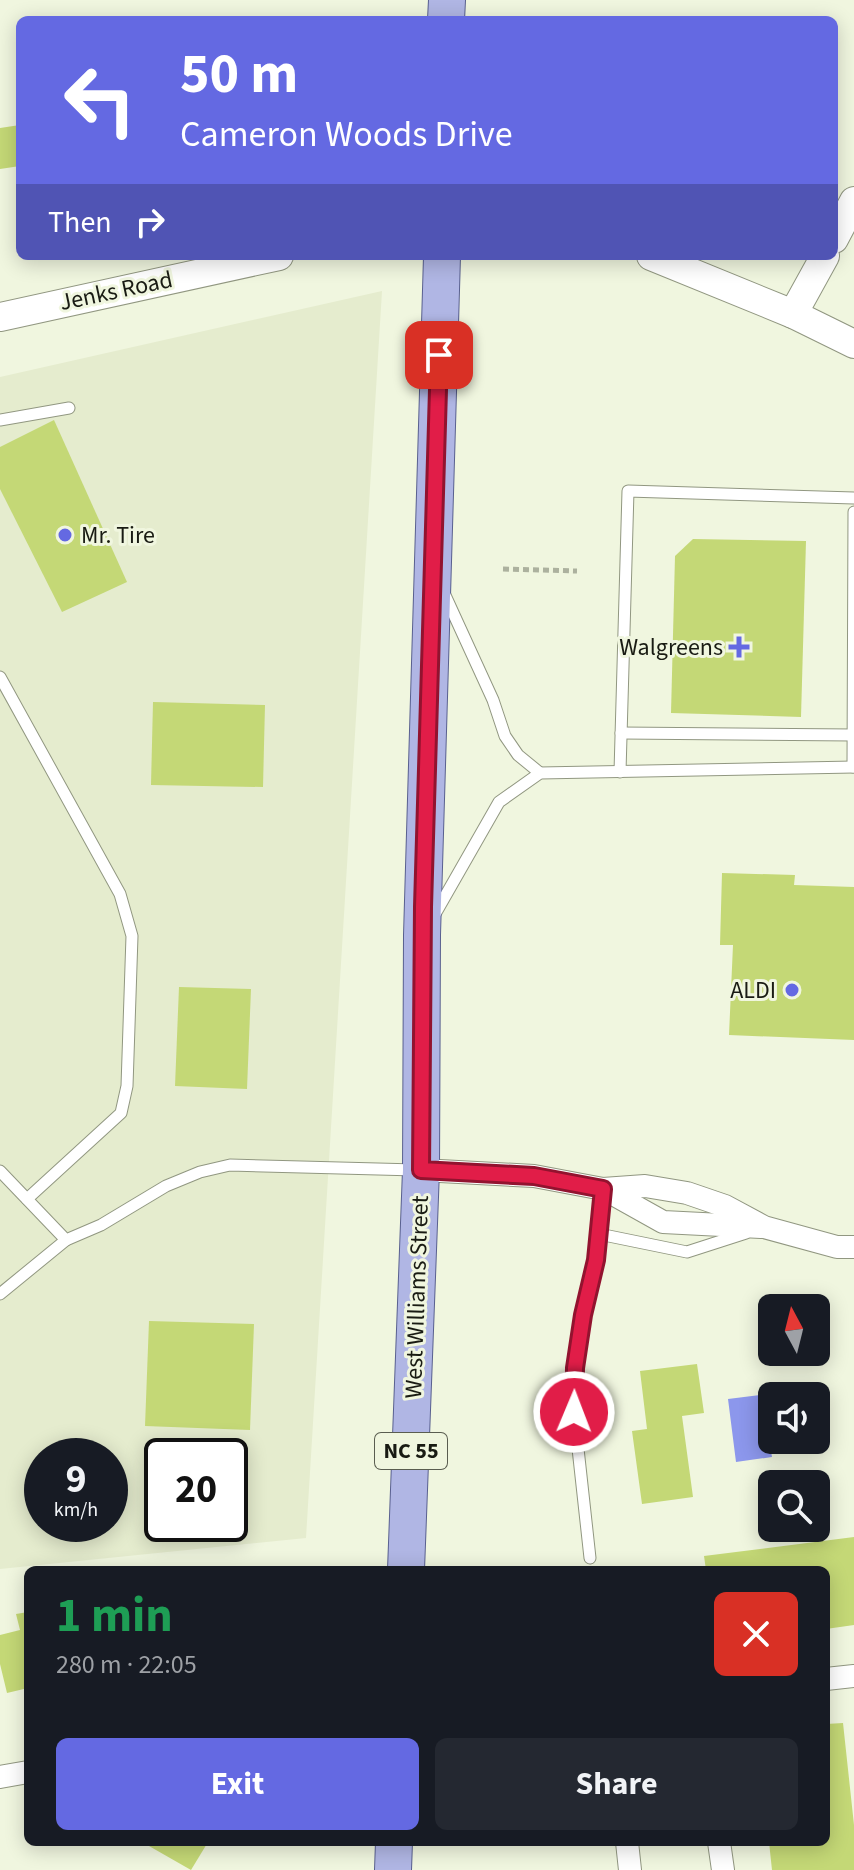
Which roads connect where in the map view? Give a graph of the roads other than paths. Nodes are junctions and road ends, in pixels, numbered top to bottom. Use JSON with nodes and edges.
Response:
{"nodes":[{"id":1,"x":854,"y":201,"type":"edge"},
{"id":2,"x":838,"y":231,"type":"edge"},
{"id":3,"x":261,"y":260,"type":"edge"},
{"id":4,"x":442,"y":260,"type":"edge"},
{"id":5,"x":661,"y":260,"type":"edge"},
{"id":6,"x":823,"y":260,"type":"edge"},
{"id":7,"x":793,"y":314,"type":"junction"},
{"id":8,"x":0,"y":317,"type":"edge"},
{"id":9,"x":854,"y":344,"type":"edge"},
{"id":10,"x":69,"y":408,"type":"dead end"},
{"id":11,"x":0,"y":420,"type":"edge"},
{"id":12,"x":854,"y":498,"type":"edge"},
{"id":13,"x":854,"y":512,"type":"edge"},
{"id":14,"x":432,"y":565,"type":"junction"},
{"id":15,"x":0,"y":677,"type":"edge"},
{"id":16,"x":621,"y":733,"type":"junction"},
{"id":17,"x":853,"y":735,"type":"edge"},
{"id":18,"x":853,"y":767,"type":"edge"},
{"id":19,"x":620,"y":772,"type":"junction"},
{"id":20,"x":540,"y":773,"type":"junction"},
{"id":21,"x":422,"y":935,"type":"junction"},
{"id":22,"x":421,"y":1170,"type":"junction"},
{"id":23,"x":0,"y":1171,"type":"edge"},
{"id":24,"x":603,"y":1189,"type":"junction"},
{"id":25,"x":27,"y":1199,"type":"junction"},
{"id":26,"x":764,"y":1227,"type":"junction"},
{"id":27,"x":599,"y":1234,"type":"junction"},
{"id":28,"x":66,"y":1240,"type":"junction"},
{"id":29,"x":854,"y":1247,"type":"edge"},
{"id":30,"x":0,"y":1294,"type":"edge"},
{"id":31,"x":590,"y":1558,"type":"dead end"},
{"id":32,"x":406,"y":1566,"type":"edge"},
{"id":33,"x":854,"y":1676,"type":"edge"},
{"id":34,"x":830,"y":1679,"type":"edge"},
{"id":35,"x":24,"y":1773,"type":"edge"},
{"id":36,"x":0,"y":1777,"type":"edge"},
{"id":37,"x":394,"y":1846,"type":"edge"},
{"id":38,"x":627,"y":1846,"type":"edge"},
{"id":39,"x":720,"y":1846,"type":"edge"},
{"id":40,"x":393,"y":1870,"type":"edge"},
{"id":41,"x":630,"y":1870,"type":"edge"},
{"id":42,"x":723,"y":1870,"type":"edge"}],
"edges":[{"from":1,"to":2,"type":"street"},
{"from":3,"to":8,"type":"street","name":"Jenks Road"},
{"from":4,"to":14,"type":"main road","name":"West Williams Street","number":"NC 55"},
{"from":5,"to":7,"type":"street"},
{"from":6,"to":7,"type":"street"},
{"from":7,"to":9,"type":"street"},
{"from":10,"to":11,"type":"lane"},
{"from":12,"to":16,"type":"lane"},
{"from":13,"to":17,"type":"lane"},
{"from":14,"to":20,"type":"lane"},
{"from":14,"to":21,"type":"main road","name":"West Williams Street","number":"NC 55"},
{"from":15,"to":25,"type":"lane"},
{"from":16,"to":17,"type":"lane"},
{"from":16,"to":19,"type":"lane"},
{"from":17,"to":18,"type":"lane"},
{"from":18,"to":19,"type":"lane"},
{"from":19,"to":20,"type":"lane"},
{"from":20,"to":21,"type":"lane"},
{"from":21,"to":22,"type":"main road","name":"West Williams Street","number":"NC 55"},
{"from":22,"to":24,"type":"street"},
{"from":22,"to":28,"type":"lane"},
{"from":22,"to":32,"type":"main road","name":"West Williams Street","number":"NC 55"},
{"from":23,"to":25,"type":"lane"},
{"from":24,"to":26,"type":"street"},
{"from":24,"to":26,"type":"street"},
{"from":24,"to":27,"type":"lane"},
{"from":25,"to":28,"type":"lane"},
{"from":26,"to":27,"type":"lane"},
{"from":26,"to":29,"type":"street"},
{"from":27,"to":31,"type":"lane"},
{"from":28,"to":30,"type":"lane"},
{"from":33,"to":34,"type":"street"},
{"from":35,"to":36,"type":"street"},
{"from":37,"to":40,"type":"main road"},
{"from":38,"to":41,"type":"street"},
{"from":39,"to":42,"type":"street"}]}
